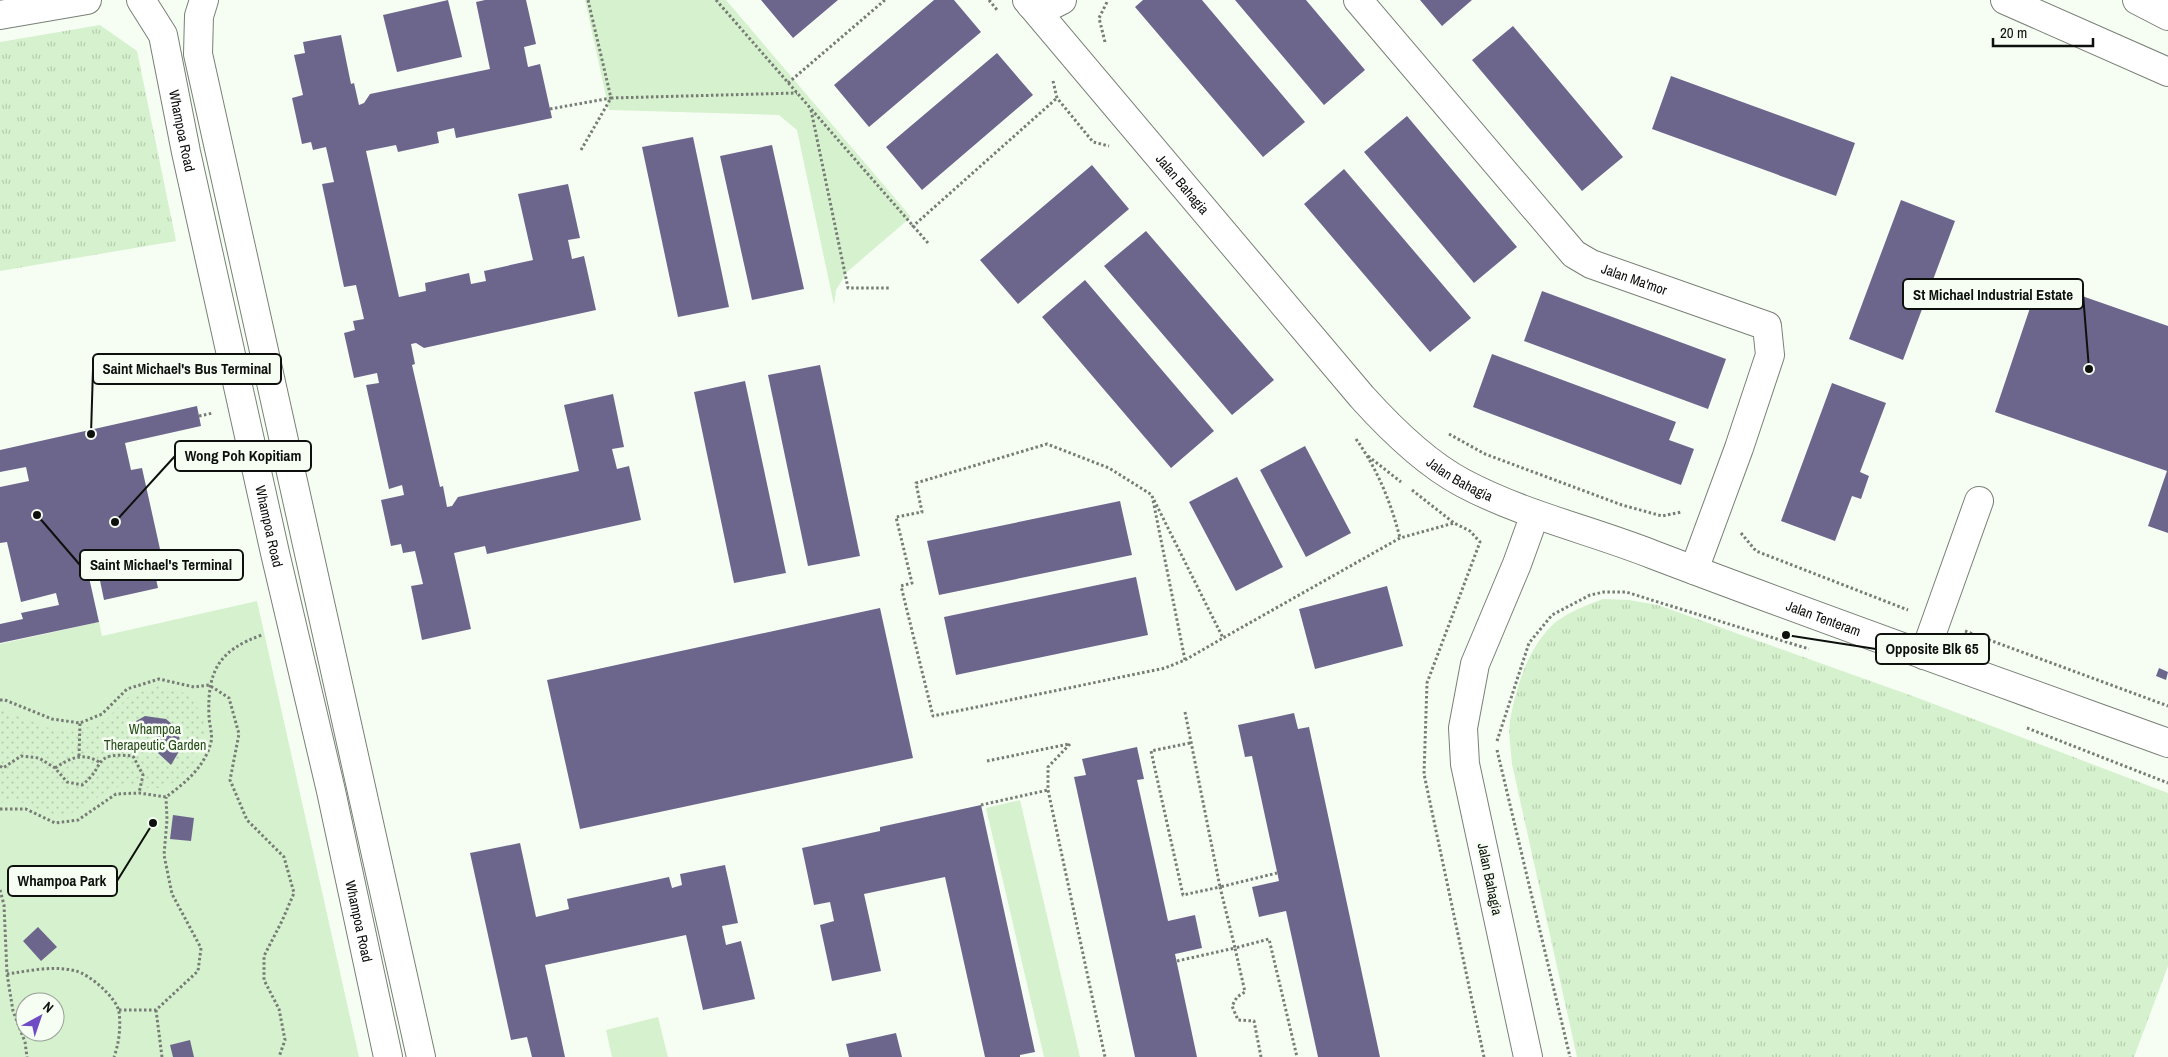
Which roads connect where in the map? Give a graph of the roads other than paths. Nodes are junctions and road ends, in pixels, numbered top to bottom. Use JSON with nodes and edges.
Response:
{"nodes":[{"id":1,"x":87,"y":0,"type":"edge"},
{"id":2,"x":141,"y":0,"type":"edge"},
{"id":3,"x":204,"y":0,"type":"edge"},
{"id":4,"x":1062,"y":0,"type":"edge"},
{"id":5,"x":1358,"y":0,"type":"edge"},
{"id":6,"x":2005,"y":0,"type":"edge"},
{"id":7,"x":2137,"y":0,"type":"edge"},
{"id":8,"x":1029,"y":2,"type":"edge"},
{"id":9,"x":0,"y":15,"type":"edge"},
{"id":10,"x":2168,"y":16,"type":"edge"},
{"id":11,"x":2168,"y":72,"type":"edge"},
{"id":12,"x":1979,"y":501,"type":"dead end"},
{"id":13,"x":1535,"y":514,"type":"junction"},
{"id":14,"x":1694,"y":570,"type":"junction"},
{"id":15,"x":1924,"y":655,"type":"junction"},
{"id":16,"x":2168,"y":743,"type":"edge"},
{"id":17,"x":388,"y":1057,"type":"edge"},
{"id":18,"x":421,"y":1057,"type":"edge"},
{"id":19,"x":1528,"y":1057,"type":"edge"}],
"edges":[{"from":1,"to":9,"type":"main road"},
{"from":2,"to":17,"type":"main road","name":"Whampoa Road"},
{"from":3,"to":18,"type":"main road"},
{"from":4,"to":8,"type":"main road"},
{"from":5,"to":14,"type":"main road","name":"Jalan Ma'mor"},
{"from":6,"to":11,"type":"main road"},
{"from":7,"to":10,"type":"main road"},
{"from":8,"to":13,"type":"main road","name":"Jalan Bahagia"},
{"from":12,"to":15,"type":"main road"},
{"from":13,"to":14,"type":"main road","name":"Jalan Tenteram"},
{"from":13,"to":19,"type":"main road","name":"Jalan Bahagia"},
{"from":14,"to":15,"type":"main road","name":"Jalan Tenteram"},
{"from":15,"to":16,"type":"main road","name":"Jalan Tenteram"}]}
